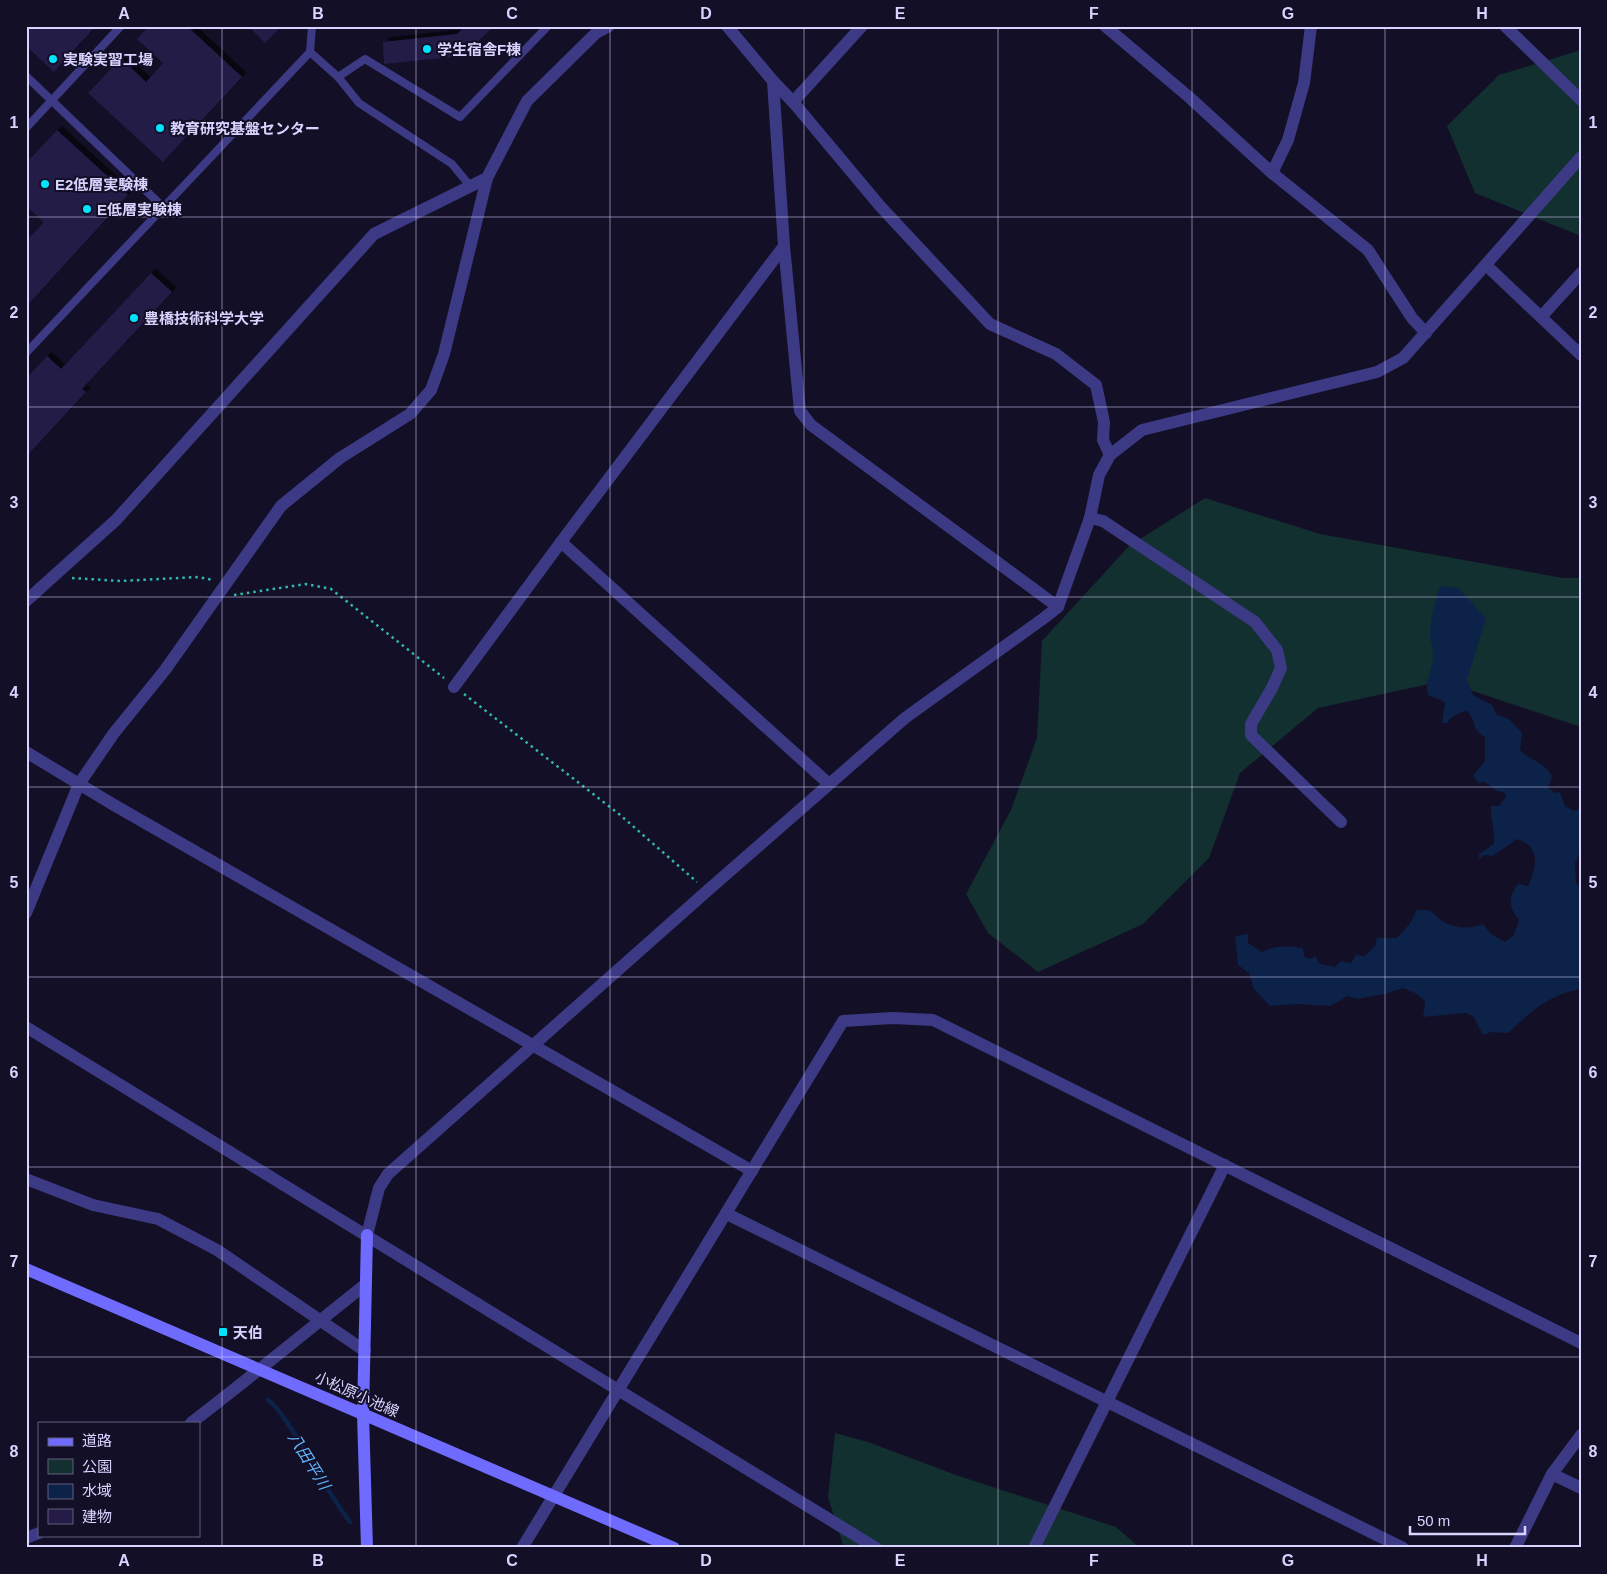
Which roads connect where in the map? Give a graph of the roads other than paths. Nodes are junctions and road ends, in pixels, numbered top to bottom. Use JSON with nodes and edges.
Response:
{"nodes":[{"id":1,"x":120,"y":26,"type":"edge"},
{"id":2,"x":312,"y":26,"type":"edge"},
{"id":3,"x":548,"y":26,"type":"edge"},
{"id":4,"x":609,"y":26,"type":"edge"},
{"id":5,"x":726,"y":26,"type":"edge"},
{"id":6,"x":862,"y":26,"type":"edge"},
{"id":7,"x":1105,"y":26,"type":"edge"},
{"id":8,"x":1505,"y":26,"type":"edge"},
{"id":9,"x":1309,"y":28,"type":"edge"},
{"id":10,"x":310,"y":52,"type":"junction"},
{"id":11,"x":26,"y":76,"type":"edge"},
{"id":12,"x":338,"y":77,"type":"junction"},
{"id":13,"x":773,"y":82,"type":"junction"},
{"id":14,"x":52,"y":100,"type":"junction"},
{"id":15,"x":1581,"y":100,"type":"edge"},
{"id":16,"x":794,"y":102,"type":"junction"},
{"id":17,"x":26,"y":128,"type":"edge"},
{"id":18,"x":1581,"y":157,"type":"edge"},
{"id":19,"x":1272,"y":173,"type":"junction"},
{"id":20,"x":487,"y":178,"type":"junction"},
{"id":21,"x":472,"y":187,"type":"junction"},
{"id":22,"x":163,"y":206,"type":"junction"},
{"id":23,"x":784,"y":246,"type":"junction"},
{"id":24,"x":1486,"y":265,"type":"junction"},
{"id":25,"x":1581,"y":273,"type":"edge"},
{"id":26,"x":1541,"y":317,"type":"junction"},
{"id":27,"x":1426,"y":333,"type":"junction"},
{"id":28,"x":26,"y":353,"type":"edge"},
{"id":29,"x":1581,"y":355,"type":"edge"},
{"id":30,"x":1110,"y":455,"type":"junction"},
{"id":31,"x":1090,"y":518,"type":"junction"},
{"id":32,"x":561,"y":542,"type":"junction"},
{"id":33,"x":26,"y":601,"type":"edge"},
{"id":34,"x":1058,"y":606,"type":"junction"},
{"id":35,"x":454,"y":687,"type":"road end"},
{"id":36,"x":26,"y":752,"type":"edge"},
{"id":37,"x":79,"y":784,"type":"junction"},
{"id":38,"x":829,"y":784,"type":"junction"},
{"id":39,"x":1341,"y":822,"type":"dead end"},
{"id":40,"x":26,"y":913,"type":"edge"},
{"id":41,"x":26,"y":1027,"type":"edge"},
{"id":42,"x":534,"y":1046,"type":"junction"},
{"id":43,"x":1225,"y":1165,"type":"junction"},
{"id":44,"x":752,"y":1171,"type":"junction"},
{"id":45,"x":26,"y":1179,"type":"edge"},
{"id":46,"x":727,"y":1214,"type":"junction"},
{"id":47,"x":367,"y":1235,"type":"junction"},
{"id":48,"x":26,"y":1269,"type":"edge"},
{"id":49,"x":366,"y":1284,"type":"junction"},
{"id":50,"x":321,"y":1320,"type":"junction"},
{"id":51,"x":1581,"y":1343,"type":"edge"},
{"id":52,"x":365,"y":1351,"type":"junction"},
{"id":53,"x":261,"y":1369,"type":"junction"},
{"id":54,"x":619,"y":1390,"type":"junction"},
{"id":55,"x":1106,"y":1402,"type":"junction"},
{"id":56,"x":363,"y":1414,"type":"junction"},
{"id":57,"x":192,"y":1422,"type":"edge"},
{"id":58,"x":1581,"y":1435,"type":"edge"},
{"id":59,"x":1552,"y":1474,"type":"junction"},
{"id":60,"x":1581,"y":1488,"type":"edge"},
{"id":61,"x":554,"y":1496,"type":"junction"},
{"id":62,"x":38,"y":1533,"type":"edge"},
{"id":63,"x":26,"y":1538,"type":"edge"},
{"id":64,"x":367,"y":1548,"type":"edge"},
{"id":65,"x":522,"y":1548,"type":"edge"},
{"id":66,"x":674,"y":1548,"type":"edge"},
{"id":67,"x":876,"y":1548,"type":"edge"},
{"id":68,"x":1034,"y":1548,"type":"edge"},
{"id":69,"x":1403,"y":1548,"type":"edge"},
{"id":70,"x":1515,"y":1548,"type":"edge"}],
"edges":[{"from":1,"to":14,"type":"lane"},
{"from":2,"to":10,"type":"lane"},
{"from":3,"to":12,"type":"lane"},
{"from":4,"to":20,"type":"street"},
{"from":5,"to":13,"type":"street"},
{"from":6,"to":16,"type":"street"},
{"from":7,"to":19,"type":"street"},
{"from":8,"to":15,"type":"street"},
{"from":9,"to":19,"type":"street"},
{"from":10,"to":12,"type":"lane"},
{"from":10,"to":22,"type":"lane"},
{"from":11,"to":14,"type":"lane"},
{"from":12,"to":21,"type":"lane"},
{"from":13,"to":16,"type":"street"},
{"from":13,"to":23,"type":"street"},
{"from":14,"to":17,"type":"lane"},
{"from":14,"to":22,"type":"lane"},
{"from":16,"to":30,"type":"street"},
{"from":18,"to":24,"type":"street"},
{"from":19,"to":27,"type":"street"},
{"from":20,"to":21,"type":"street"},
{"from":20,"to":37,"type":"street"},
{"from":21,"to":33,"type":"street"},
{"from":22,"to":28,"type":"lane"},
{"from":23,"to":32,"type":"street"},
{"from":23,"to":34,"type":"street"},
{"from":24,"to":26,"type":"street"},
{"from":24,"to":27,"type":"street"},
{"from":25,"to":26,"type":"street"},
{"from":26,"to":29,"type":"street"},
{"from":27,"to":30,"type":"street"},
{"from":30,"to":31,"type":"street"},
{"from":31,"to":34,"type":"street"},
{"from":31,"to":39,"type":"street"},
{"from":32,"to":35,"type":"street"},
{"from":32,"to":38,"type":"street"},
{"from":34,"to":38,"type":"street"},
{"from":36,"to":37,"type":"street"},
{"from":37,"to":40,"type":"street"},
{"from":37,"to":42,"type":"street"},
{"from":38,"to":42,"type":"street"},
{"from":41,"to":47,"type":"street"},
{"from":42,"to":44,"type":"street"},
{"from":42,"to":47,"type":"street"},
{"from":43,"to":44,"type":"street"},
{"from":43,"to":51,"type":"street"},
{"from":43,"to":55,"type":"street"},
{"from":44,"to":46,"type":"street"},
{"from":45,"to":50,"type":"street"},
{"from":46,"to":54,"type":"street"},
{"from":46,"to":55,"type":"street"},
{"from":47,"to":49,"type":"main road"},
{"from":47,"to":54,"type":"street"},
{"from":48,"to":53,"type":"main road","name":"小松原小池線"},
{"from":49,"to":50,"type":"street"},
{"from":49,"to":52,"type":"main road"},
{"from":50,"to":52,"type":"street"},
{"from":50,"to":53,"type":"street"},
{"from":52,"to":56,"type":"main road"},
{"from":53,"to":56,"type":"main road","name":"小松原小池線"},
{"from":53,"to":57,"type":"street"},
{"from":54,"to":61,"type":"street"},
{"from":54,"to":67,"type":"street"},
{"from":55,"to":68,"type":"street"},
{"from":55,"to":69,"type":"street"},
{"from":56,"to":61,"type":"main road","name":"小松原小池線"},
{"from":56,"to":64,"type":"main road"},
{"from":58,"to":59,"type":"street"},
{"from":59,"to":60,"type":"street"},
{"from":59,"to":70,"type":"street"},
{"from":61,"to":65,"type":"street"},
{"from":61,"to":66,"type":"main road","name":"小松原小池線"},
{"from":62,"to":63,"type":"street"}]}
